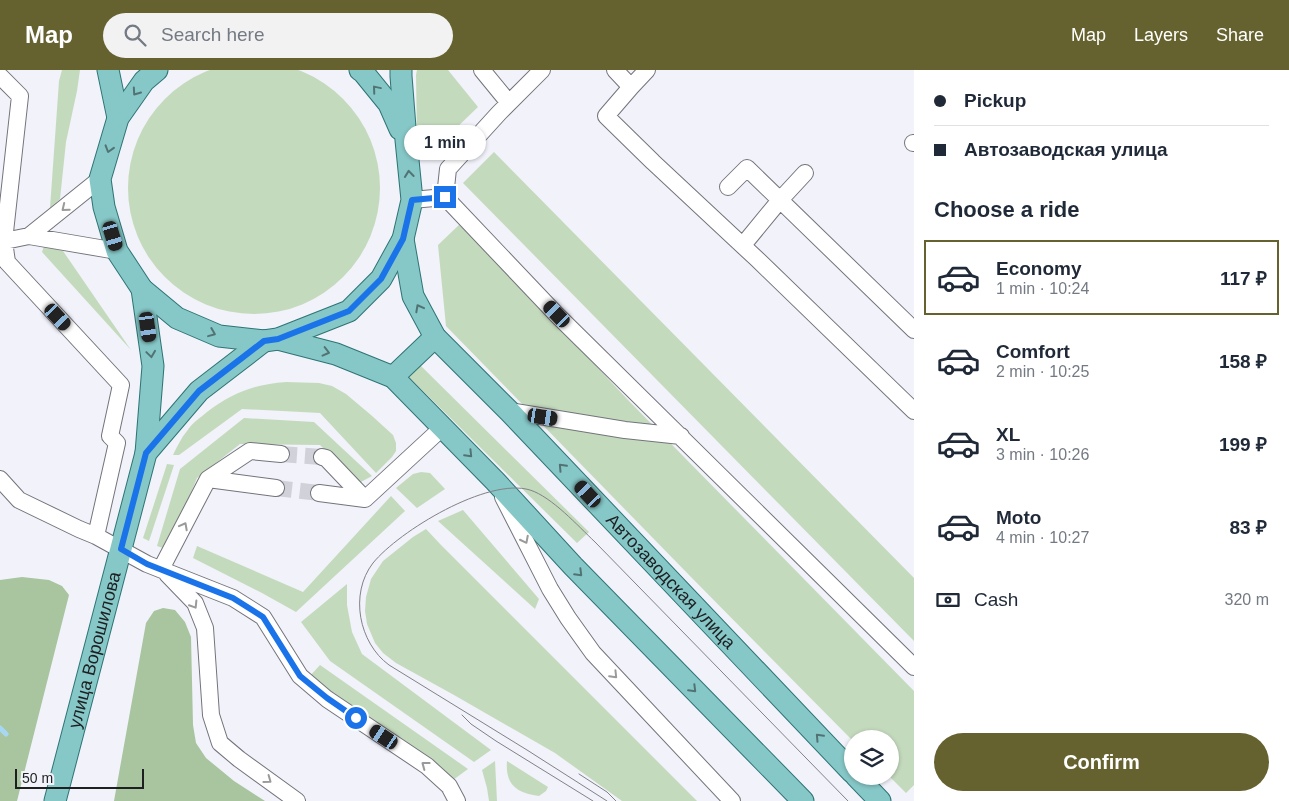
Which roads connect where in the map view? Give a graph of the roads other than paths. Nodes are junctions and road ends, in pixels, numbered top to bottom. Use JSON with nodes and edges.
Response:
{"nodes":[{"id":1,"x":108,"y":70,"type":"edge"},
{"id":2,"x":157,"y":70,"type":"edge"},
{"id":3,"x":360,"y":70,"type":"edge"},
{"id":4,"x":402,"y":70,"type":"edge"},
{"id":5,"x":482,"y":70,"type":"edge"},
{"id":6,"x":528,"y":70,"type":"edge"},
{"id":7,"x":542,"y":70,"type":"edge"},
{"id":8,"x":615,"y":70,"type":"edge"},
{"id":9,"x":647,"y":70,"type":"edge"},
{"id":10,"x":0,"y":76,"type":"edge"},
{"id":11,"x":630,"y":87,"type":"junction"},
{"id":12,"x":506,"y":98,"type":"junction"},
{"id":13,"x":118,"y":118,"type":"junction"},
{"id":14,"x":406,"y":140,"type":"junction"},
{"id":15,"x":805,"y":173,"type":"dead end"},
{"id":16,"x":100,"y":179,"type":"junction"},
{"id":17,"x":728,"y":187,"type":"dead end"},
{"id":18,"x":445,"y":197,"type":"junction"},
{"id":19,"x":412,"y":200,"type":"junction"},
{"id":20,"x":780,"y":200,"type":"junction"},
{"id":21,"x":29,"y":236,"type":"junction"},
{"id":22,"x":403,"y":239,"type":"junction"},
{"id":23,"x":2,"y":241,"type":"edge"},
{"id":24,"x":743,"y":245,"type":"junction"},
{"id":25,"x":117,"y":251,"type":"junction"},
{"id":26,"x":142,"y":289,"type":"junction"},
{"id":27,"x":914,"y":330,"type":"edge"},
{"id":28,"x":435,"y":337,"type":"junction"},
{"id":29,"x":271,"y":340,"type":"junction"},
{"id":30,"x":393,"y":376,"type":"junction"},
{"id":31,"x":509,"y":411,"type":"junction"},
{"id":32,"x":914,"y":411,"type":"edge"},
{"id":33,"x":443,"y":427,"type":"junction"},
{"id":34,"x":681,"y":436,"type":"junction"},
{"id":35,"x":146,"y":453,"type":"junction"},
{"id":36,"x":281,"y":454,"type":"tunnel mouth"},
{"id":37,"x":322,"y":457,"type":"tunnel mouth"},
{"id":38,"x":0,"y":480,"type":"edge"},
{"id":39,"x":208,"y":480,"type":"junction"},
{"id":40,"x":495,"y":481,"type":"junction"},
{"id":41,"x":276,"y":488,"type":"tunnel mouth"},
{"id":42,"x":319,"y":493,"type":"tunnel mouth"},
{"id":43,"x":365,"y":499,"type":"junction"},
{"id":44,"x":96,"y":536,"type":"junction"},
{"id":45,"x":121,"y":549,"type":"junction"},
{"id":46,"x":162,"y":569,"type":"junction"},
{"id":47,"x":914,"y":668,"type":"edge"},
{"id":48,"x":844,"y":764,"type":"edge"},
{"id":49,"x":865,"y":785,"type":"edge"},
{"id":50,"x":55,"y":801,"type":"edge"},
{"id":51,"x":298,"y":801,"type":"edge"},
{"id":52,"x":457,"y":801,"type":"edge"},
{"id":53,"x":732,"y":801,"type":"edge"},
{"id":54,"x":803,"y":801,"type":"edge"},
{"id":55,"x":880,"y":801,"type":"edge"}],
"edges":[{"from":1,"to":13,"type":"main road"},
{"from":2,"to":13,"type":"main road","one_way":true},
{"from":14,"to":3,"type":"main road","one_way":true},
{"from":4,"to":14,"type":"main road"},
{"from":5,"to":12,"type":"street"},
{"from":6,"to":12,"type":"street"},
{"from":7,"to":12,"type":"street"},
{"from":8,"to":11,"type":"street"},
{"from":9,"to":11,"type":"street"},
{"from":10,"to":23,"type":"street"},
{"from":11,"to":24,"type":"street"},
{"from":12,"to":18,"type":"street"},
{"from":13,"to":16,"type":"main road","one_way":true},
{"from":19,"to":14,"type":"main road","one_way":true},
{"from":15,"to":20,"type":"street"},
{"from":16,"to":21,"type":"street","one_way":true},
{"from":16,"to":25,"type":"main road"},
{"from":17,"to":20,"type":"street"},
{"from":18,"to":19,"type":"street"},
{"from":18,"to":34,"type":"street"},
{"from":19,"to":22,"type":"main road"},
{"from":20,"to":24,"type":"street"},
{"from":20,"to":27,"type":"street"},
{"from":21,"to":23,"type":"street"},
{"from":21,"to":25,"type":"street"},
{"from":28,"to":22,"type":"main road","name":"Автозаводская улица","one_way":true},
{"from":22,"to":29,"type":"main road"},
{"from":23,"to":44,"type":"street"},
{"from":24,"to":32,"type":"street"},
{"from":25,"to":26,"type":"main road"},
{"from":26,"to":29,"type":"main road","one_way":true},
{"from":26,"to":35,"type":"main road","one_way":true},
{"from":28,"to":30,"type":"main road"},
{"from":28,"to":31,"type":"main road","name":"Автозаводская улица"},
{"from":29,"to":30,"type":"main road","one_way":true},
{"from":29,"to":35,"type":"main road","name":"улица Ворошилова"},
{"from":30,"to":33,"type":"main road"},
{"from":31,"to":34,"type":"street"},
{"from":48,"to":31,"type":"main road","name":"Автозаводская улица","one_way":true},
{"from":33,"to":40,"type":"main road","one_way":true},
{"from":33,"to":43,"type":"street"},
{"from":34,"to":47,"type":"street"},
{"from":35,"to":45,"type":"main road","name":"улица Ворошилова"},
{"from":36,"to":39,"type":"street"},
{"from":37,"to":43,"type":"street"},
{"from":38,"to":44,"type":"street"},
{"from":39,"to":41,"type":"street"},
{"from":46,"to":39,"type":"street","one_way":true},
{"from":40,"to":53,"type":"street","one_way":true},
{"from":40,"to":54,"type":"main road","one_way":true},
{"from":42,"to":43,"type":"street"},
{"from":44,"to":45,"type":"street"},
{"from":45,"to":46,"type":"street"},
{"from":45,"to":50,"type":"main road","name":"улица Ворошилова"},
{"from":46,"to":51,"type":"street","one_way":true},
{"from":52,"to":46,"type":"street","one_way":true},
{"from":49,"to":55,"type":"main road"}]}
